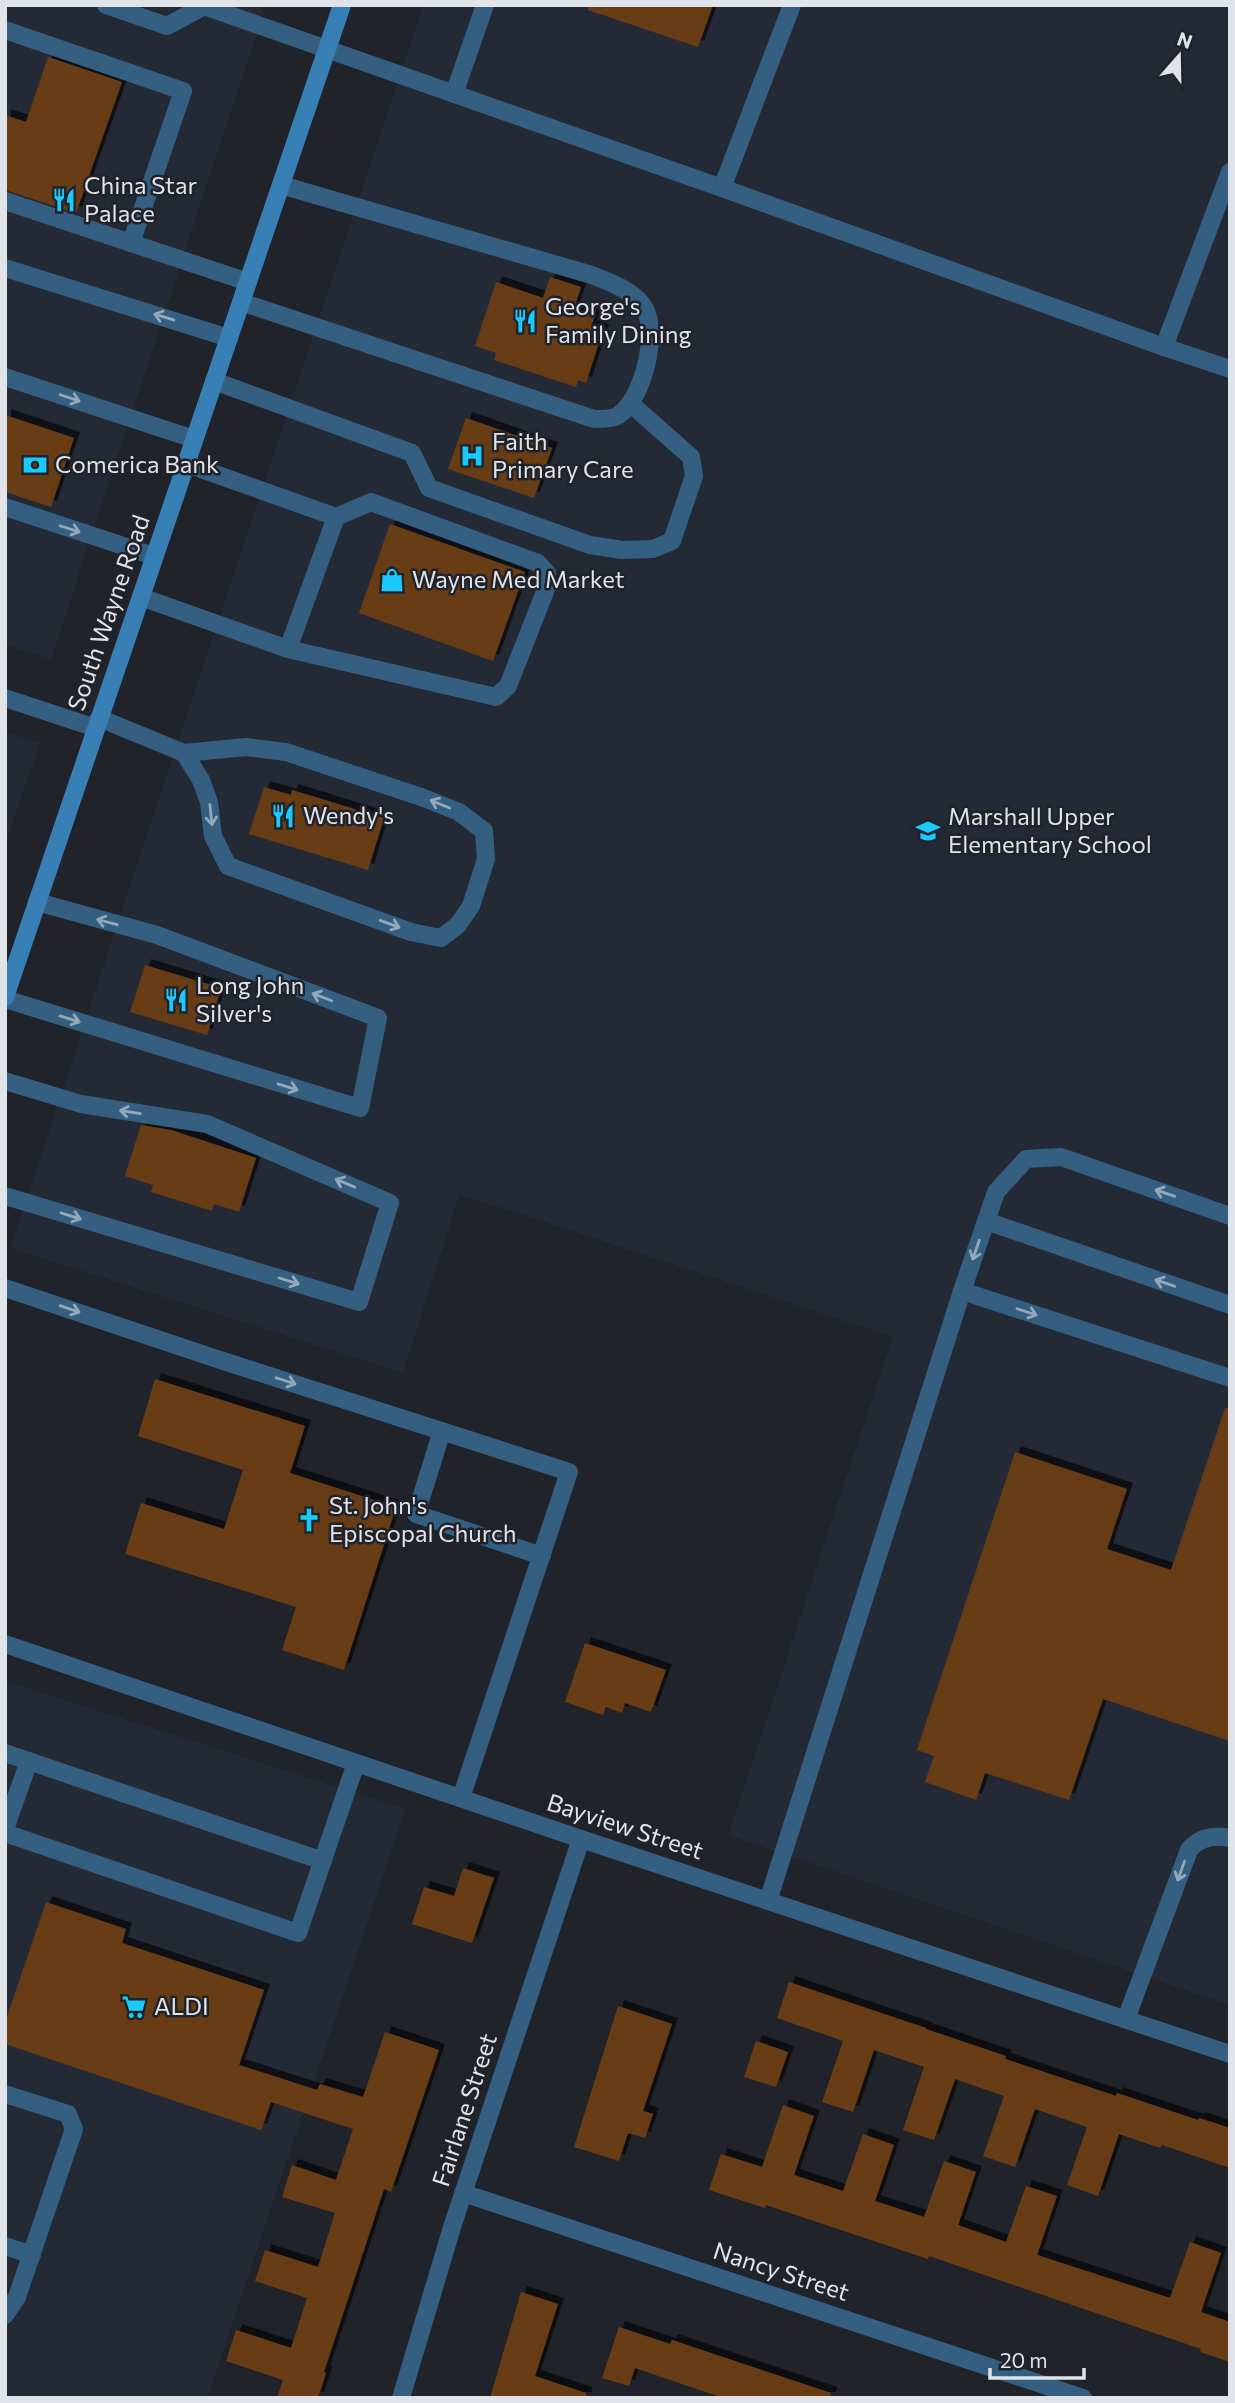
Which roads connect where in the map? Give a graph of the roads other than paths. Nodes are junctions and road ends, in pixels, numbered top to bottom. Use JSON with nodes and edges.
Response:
{"nodes":[{"id":1,"x":106,"y":5,"type":"edge"},
{"id":2,"x":342,"y":5,"type":"edge"},
{"id":3,"x":485,"y":5,"type":"edge"},
{"id":4,"x":792,"y":5,"type":"edge"},
{"id":5,"x":5,"y":30,"type":"edge"},
{"id":6,"x":327,"y":50,"type":"junction"},
{"id":7,"x":454,"y":94,"type":"junction"},
{"id":8,"x":1230,"y":172,"type":"edge"},
{"id":9,"x":281,"y":185,"type":"junction"},
{"id":10,"x":723,"y":188,"type":"junction"},
{"id":11,"x":5,"y":201,"type":"edge"},
{"id":12,"x":131,"y":243,"type":"junction"},
{"id":13,"x":5,"y":268,"type":"edge"},
{"id":14,"x":248,"y":282,"type":"junction"},
{"id":15,"x":241,"y":302,"type":"junction"},
{"id":16,"x":229,"y":338,"type":"junction"},
{"id":17,"x":1164,"y":347,"type":"junction"},
{"id":18,"x":1230,"y":369,"type":"edge"},
{"id":19,"x":5,"y":377,"type":"edge"},
{"id":20,"x":214,"y":381,"type":"junction"},
{"id":21,"x":631,"y":404,"type":"junction"},
{"id":22,"x":194,"y":439,"type":"junction"},
{"id":23,"x":187,"y":464,"type":"junction"},
{"id":24,"x":5,"y":508,"type":"edge"},
{"id":25,"x":336,"y":517,"type":"junction"},
{"id":26,"x":154,"y":556,"type":"junction"},
{"id":27,"x":141,"y":597,"type":"junction"},
{"id":28,"x":288,"y":649,"type":"junction"},
{"id":29,"x":5,"y":698,"type":"edge"},
{"id":30,"x":97,"y":723,"type":"junction"},
{"id":31,"x":184,"y":753,"type":"junction"},
{"id":32,"x":37,"y":902,"type":"junction"},
{"id":33,"x":5,"y":998,"type":"edge"},
{"id":34,"x":5,"y":1081,"type":"edge"},
{"id":35,"x":5,"y":1196,"type":"edge"},
{"id":36,"x":1230,"y":1216,"type":"edge"},
{"id":37,"x":986,"y":1221,"type":"junction"},
{"id":38,"x":5,"y":1288,"type":"edge"},
{"id":39,"x":962,"y":1291,"type":"junction"},
{"id":40,"x":1230,"y":1305,"type":"edge"},
{"id":41,"x":1230,"y":1378,"type":"edge"},
{"id":42,"x":442,"y":1432,"type":"junction"},
{"id":43,"x":541,"y":1556,"type":"junction"},
{"id":44,"x":5,"y":1644,"type":"edge"},
{"id":45,"x":5,"y":1753,"type":"edge"},
{"id":46,"x":29,"y":1761,"type":"junction"},
{"id":47,"x":356,"y":1763,"type":"junction"},
{"id":48,"x":461,"y":1798,"type":"junction"},
{"id":49,"x":5,"y":1831,"type":"edge"},
{"id":50,"x":1230,"y":1838,"type":"edge"},
{"id":51,"x":581,"y":1839,"type":"junction"},
{"id":52,"x":323,"y":1861,"type":"junction"},
{"id":53,"x":768,"y":1901,"type":"junction"},
{"id":54,"x":1126,"y":2019,"type":"junction"},
{"id":55,"x":1230,"y":2054,"type":"edge"},
{"id":56,"x":5,"y":2094,"type":"edge"},
{"id":57,"x":464,"y":2193,"type":"junction"},
{"id":58,"x":5,"y":2246,"type":"edge"},
{"id":59,"x":32,"y":2255,"type":"junction"},
{"id":60,"x":5,"y":2315,"type":"edge"},
{"id":61,"x":401,"y":2398,"type":"edge"},
{"id":62,"x":1083,"y":2398,"type":"edge"}],
"edges":[{"from":1,"to":6,"type":"street"},
{"from":2,"to":6,"type":"main road","name":"South Wayne Road"},
{"from":3,"to":7,"type":"street"},
{"from":4,"to":10,"type":"street"},
{"from":5,"to":12,"type":"street"},
{"from":6,"to":7,"type":"street"},
{"from":6,"to":9,"type":"main road","name":"South Wayne Road"},
{"from":7,"to":10,"type":"street"},
{"from":8,"to":17,"type":"street"},
{"from":9,"to":14,"type":"main road","name":"South Wayne Road"},
{"from":9,"to":21,"type":"street"},
{"from":10,"to":17,"type":"street"},
{"from":11,"to":12,"type":"street"},
{"from":12,"to":14,"type":"street"},
{"from":16,"to":13,"type":"street","one_way":true},
{"from":14,"to":15,"type":"main road","name":"South Wayne Road"},
{"from":15,"to":16,"type":"main road","name":"South Wayne Road"},
{"from":15,"to":21,"type":"street"},
{"from":16,"to":20,"type":"main road","name":"South Wayne Road"},
{"from":17,"to":18,"type":"street"},
{"from":19,"to":22,"type":"street","one_way":true},
{"from":20,"to":21,"type":"street"},
{"from":20,"to":22,"type":"main road","name":"South Wayne Road"},
{"from":22,"to":23,"type":"main road","name":"South Wayne Road"},
{"from":23,"to":25,"type":"street"},
{"from":23,"to":26,"type":"main road","name":"South Wayne Road"},
{"from":24,"to":26,"type":"street","one_way":true},
{"from":25,"to":28,"type":"street"},
{"from":25,"to":28,"type":"street"},
{"from":26,"to":27,"type":"main road","name":"South Wayne Road"},
{"from":27,"to":28,"type":"street"},
{"from":27,"to":30,"type":"main road","name":"South Wayne Road"},
{"from":29,"to":30,"type":"street"},
{"from":30,"to":31,"type":"street"},
{"from":30,"to":32,"type":"main road","name":"South Wayne Road"},
{"from":31,"to":31,"type":"street","one_way":true},
{"from":32,"to":33,"type":"main road","name":"South Wayne Road"},
{"from":33,"to":32,"type":"street","one_way":true},
{"from":35,"to":34,"type":"street","one_way":true},
{"from":36,"to":37,"type":"street","one_way":true},
{"from":37,"to":39,"type":"street","one_way":true},
{"from":40,"to":37,"type":"street","one_way":true},
{"from":38,"to":42,"type":"street","one_way":true},
{"from":39,"to":41,"type":"street","one_way":true},
{"from":39,"to":53,"type":"street"},
{"from":42,"to":43,"type":"street"},
{"from":42,"to":43,"type":"street"},
{"from":43,"to":48,"type":"street"},
{"from":44,"to":47,"type":"street","name":"Bayview Street"},
{"from":45,"to":46,"type":"street"},
{"from":46,"to":49,"type":"street"},
{"from":46,"to":52,"type":"street"},
{"from":47,"to":48,"type":"street","name":"Bayview Street"},
{"from":47,"to":52,"type":"street"},
{"from":48,"to":51,"type":"street","name":"Bayview Street"},
{"from":49,"to":52,"type":"street"},
{"from":50,"to":54,"type":"street","one_way":true},
{"from":51,"to":53,"type":"street","name":"Bayview Street"},
{"from":51,"to":57,"type":"street","name":"Fairlane Street"},
{"from":53,"to":54,"type":"street","name":"Bayview Street"},
{"from":54,"to":55,"type":"street","name":"Bayview Street"},
{"from":56,"to":59,"type":"street"},
{"from":57,"to":61,"type":"street","name":"Fairlane Street"},
{"from":57,"to":62,"type":"street","name":"Nancy Street"},
{"from":58,"to":59,"type":"street"},
{"from":59,"to":60,"type":"street"}]}
